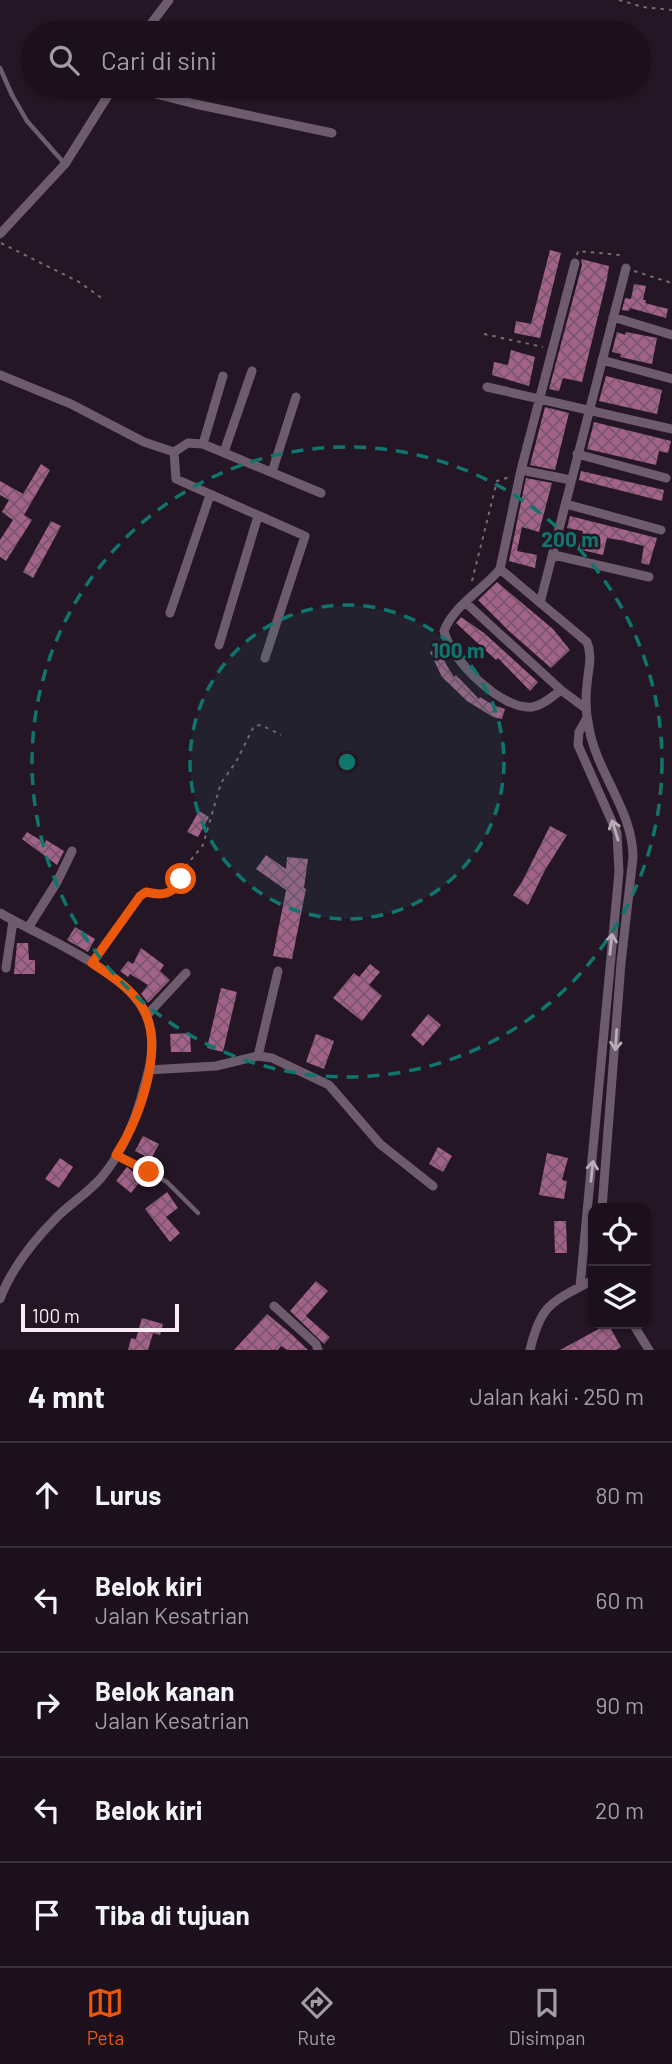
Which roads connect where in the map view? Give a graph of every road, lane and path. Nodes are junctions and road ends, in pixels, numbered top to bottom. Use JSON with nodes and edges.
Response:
{"nodes":[{"id":1,"x":169,"y":0,"type":"edge"},
{"id":2,"x":619,"y":0,"type":"edge"},
{"id":3,"x":672,"y":10,"type":"edge"},
{"id":4,"x":153,"y":21,"type":"edge"},
{"id":5,"x":0,"y":68,"type":"edge"},
{"id":6,"x":106,"y":98,"type":"edge"},
{"id":7,"x":171,"y":98,"type":"edge"},
{"id":8,"x":332,"y":133,"type":"dead end"},
{"id":9,"x":65,"y":163,"type":"junction"},
{"id":10,"x":0,"y":233,"type":"edge"},
{"id":11,"x":0,"y":243,"type":"edge"},
{"id":12,"x":575,"y":263,"type":"joint"},
{"id":13,"x":626,"y":268,"type":"junction"},
{"id":14,"x":672,"y":283,"type":"edge"},
{"id":15,"x":103,"y":299,"type":"dead end"},
{"id":16,"x":613,"y":317,"type":"junction"},
{"id":17,"x":484,"y":334,"type":"dead end"},
{"id":18,"x":672,"y":335,"type":"edge"},
{"id":19,"x":554,"y":349,"type":"junction"},
{"id":20,"x":602,"y":360,"type":"junction"},
{"id":21,"x":252,"y":371,"type":"dead end"},
{"id":22,"x":0,"y":375,"type":"edge"},
{"id":23,"x":223,"y":376,"type":"dead end"},
{"id":24,"x":672,"y":379,"type":"edge"},
{"id":25,"x":486,"y":387,"type":"dead end"},
{"id":26,"x":296,"y":397,"type":"dead end"},
{"id":27,"x":540,"y":399,"type":"junction"},
{"id":28,"x":589,"y":410,"type":"junction"},
{"id":29,"x":672,"y":429,"type":"edge"},
{"id":30,"x":204,"y":444,"type":"junction"},
{"id":31,"x":174,"y":452,"type":"junction"},
{"id":32,"x":223,"y":452,"type":"junction"},
{"id":33,"x":577,"y":454,"type":"junction"},
{"id":34,"x":271,"y":472,"type":"junction"},
{"id":35,"x":520,"y":472,"type":"junction"},
{"id":36,"x":666,"y":478,"type":"dead end"},
{"id":37,"x":571,"y":480,"type":"junction"},
{"id":38,"x":321,"y":493,"type":"dead end"},
{"id":39,"x":211,"y":495,"type":"junction"},
{"id":40,"x":566,"y":505,"type":"junction"},
{"id":41,"x":258,"y":516,"type":"junction"},
{"id":42,"x":661,"y":530,"type":"dead end"},
{"id":43,"x":554,"y":555,"type":"junction"},
{"id":44,"x":500,"y":569,"type":"junction"},
{"id":45,"x":649,"y":577,"type":"dead end"},
{"id":46,"x":466,"y":603,"type":"junction"},
{"id":47,"x":540,"y":603,"type":"junction"},
{"id":48,"x":170,"y":613,"type":"dead end"},
{"id":49,"x":219,"y":645,"type":"dead end"},
{"id":50,"x":265,"y":659,"type":"dead end"},
{"id":51,"x":561,"y":690,"type":"junction"},
{"id":52,"x":586,"y":713,"type":"junction"},
{"id":53,"x":281,"y":735,"type":"dead end"},
{"id":54,"x":72,"y":851,"type":"dead end"},
{"id":55,"x":0,"y":913,"type":"edge"},
{"id":56,"x":13,"y":921,"type":"junction"},
{"id":57,"x":27,"y":928,"type":"junction"},
{"id":58,"x":92,"y":963,"type":"junction"},
{"id":59,"x":6,"y":968,"type":"dead end"},
{"id":60,"x":278,"y":971,"type":"dead end"},
{"id":61,"x":186,"y":973,"type":"dead end"},
{"id":62,"x":147,"y":1015,"type":"junction"},
{"id":63,"x":258,"y":1056,"type":"junction"},
{"id":64,"x":149,"y":1070,"type":"junction"},
{"id":65,"x":116,"y":1155,"type":"junction"},
{"id":66,"x":433,"y":1186,"type":"dead end"},
{"id":67,"x":602,"y":1203,"type":"edge"},
{"id":68,"x":198,"y":1213,"type":"dead end"},
{"id":69,"x":588,"y":1283,"type":"edge"},
{"id":70,"x":580,"y":1287,"type":"junction"},
{"id":71,"x":0,"y":1299,"type":"edge"},
{"id":72,"x":274,"y":1306,"type":"dead end"},
{"id":73,"x":636,"y":1329,"type":"edge"},
{"id":74,"x":318,"y":1350,"type":"edge"},
{"id":75,"x":530,"y":1350,"type":"edge"},
{"id":76,"x":649,"y":1350,"type":"edge"}],
"edges":[{"from":1,"to":4,"type":"street"},
{"from":2,"to":3,"type":"path"},
{"from":5,"to":9,"type":"lane"},
{"from":6,"to":9,"type":"street"},
{"from":7,"to":8,"type":"street"},
{"from":9,"to":10,"type":"street"},
{"from":11,"to":15,"type":"path"},
{"from":12,"to":13,"type":"path"},
{"from":12,"to":19,"type":"street"},
{"from":13,"to":14,"type":"path"},
{"from":13,"to":16,"type":"street"},
{"from":16,"to":18,"type":"street"},
{"from":16,"to":20,"type":"street"},
{"from":17,"to":19,"type":"path"},
{"from":19,"to":27,"type":"street"},
{"from":20,"to":24,"type":"street"},
{"from":20,"to":28,"type":"street"},
{"from":21,"to":32,"type":"street"},
{"from":22,"to":31,"type":"street"},
{"from":23,"to":30,"type":"street"},
{"from":25,"to":27,"type":"street"},
{"from":26,"to":34,"type":"street"},
{"from":27,"to":28,"type":"street"},
{"from":27,"to":35,"type":"street"},
{"from":28,"to":29,"type":"street"},
{"from":28,"to":33,"type":"street"},
{"from":30,"to":31,"type":"street"},
{"from":30,"to":32,"type":"street"},
{"from":31,"to":39,"type":"street"},
{"from":32,"to":34,"type":"street"},
{"from":33,"to":36,"type":"street"},
{"from":33,"to":37,"type":"street"},
{"from":34,"to":38,"type":"street"},
{"from":35,"to":37,"type":"street"},
{"from":35,"to":44,"type":"street"},
{"from":35,"to":46,"type":"path"},
{"from":37,"to":40,"type":"street"},
{"from":39,"to":41,"type":"street"},
{"from":39,"to":48,"type":"street"},
{"from":40,"to":42,"type":"street"},
{"from":40,"to":43,"type":"street"},
{"from":41,"to":49,"type":"street"},
{"from":41,"to":50,"type":"street"},
{"from":43,"to":45,"type":"street"},
{"from":43,"to":47,"type":"street"},
{"from":44,"to":46,"type":"street"},
{"from":44,"to":47,"type":"street"},
{"from":46,"to":51,"type":"street"},
{"from":46,"to":51,"type":"street"},
{"from":47,"to":52,"type":"street"},
{"from":51,"to":52,"type":"street"},
{"from":52,"to":67,"type":"street","one_way":true},
{"from":70,"to":52,"type":"street","one_way":true},
{"from":53,"to":58,"type":"path"},
{"from":54,"to":57,"type":"street"},
{"from":55,"to":56,"type":"street"},
{"from":56,"to":57,"type":"street"},
{"from":56,"to":59,"type":"street"},
{"from":57,"to":58,"type":"street"},
{"from":58,"to":62,"type":"street"},
{"from":60,"to":63,"type":"street"},
{"from":61,"to":62,"type":"street"},
{"from":62,"to":64,"type":"street"},
{"from":63,"to":64,"type":"street"},
{"from":63,"to":66,"type":"street"},
{"from":64,"to":65,"type":"street"},
{"from":65,"to":68,"type":"lane"},
{"from":65,"to":71,"type":"street"},
{"from":69,"to":70,"type":"street"},
{"from":70,"to":75,"type":"street"},
{"from":72,"to":74,"type":"street"},
{"from":73,"to":76,"type":"street"}]}
